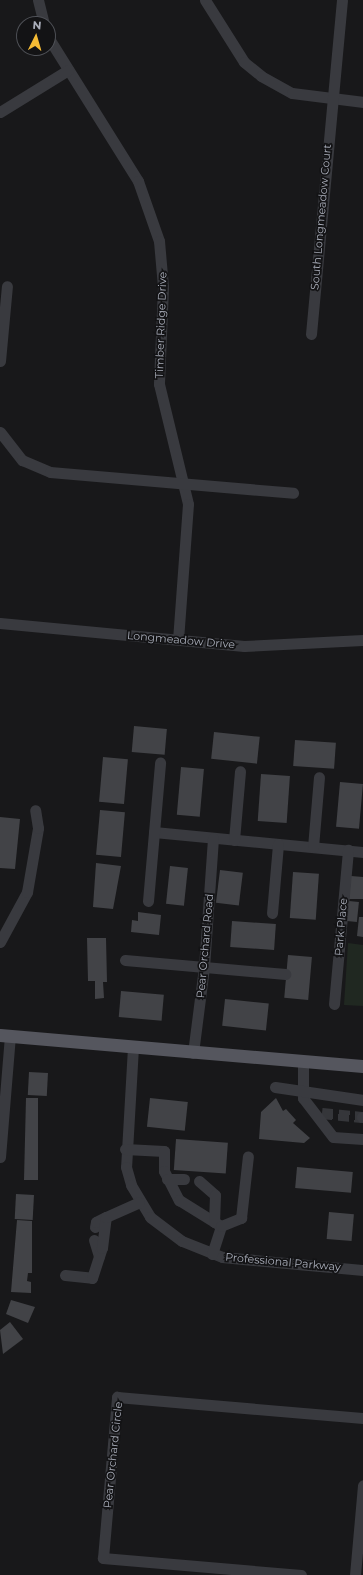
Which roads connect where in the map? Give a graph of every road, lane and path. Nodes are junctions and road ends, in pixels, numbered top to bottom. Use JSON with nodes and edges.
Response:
{"nodes":[{"id":1,"x":38,"y":0,"type":"edge"},
{"id":2,"x":205,"y":0,"type":"edge"},
{"id":3,"x":342,"y":0,"type":"edge"},
{"id":4,"x":42,"y":16,"type":"edge"},
{"id":5,"x":56,"y":50,"type":"edge"},
{"id":6,"x":68,"y":70,"type":"junction"},
{"id":7,"x":332,"y":99,"type":"junction"},
{"id":8,"x":363,"y":102,"type":"edge"},
{"id":9,"x":0,"y":112,"type":"edge"},
{"id":10,"x":7,"y":286,"type":"dead end"},
{"id":11,"x":310,"y":334,"type":"dead end"},
{"id":12,"x":0,"y":361,"type":"edge"},
{"id":13,"x":0,"y":432,"type":"edge"},
{"id":14,"x":186,"y":485,"type":"junction"},
{"id":15,"x":293,"y":493,"type":"dead end"},
{"id":16,"x":0,"y":623,"type":"edge"},
{"id":17,"x":178,"y":640,"type":"junction"},
{"id":18,"x":363,"y":640,"type":"edge"},
{"id":19,"x":160,"y":763,"type":"dead end"},
{"id":20,"x":240,"y":771,"type":"dead end"},
{"id":21,"x":319,"y":777,"type":"dead end"},
{"id":22,"x":35,"y":810,"type":"dead end"},
{"id":23,"x":154,"y":832,"type":"junction"},
{"id":24,"x":213,"y":838,"type":"junction"},
{"id":25,"x":234,"y":840,"type":"junction"},
{"id":26,"x":278,"y":844,"type":"junction"},
{"id":27,"x":313,"y":847,"type":"junction"},
{"id":28,"x":348,"y":850,"type":"junction"},
{"id":29,"x":363,"y":852,"type":"edge"},
{"id":30,"x":148,"y":900,"type":"dead end"},
{"id":31,"x":272,"y":912,"type":"dead end"},
{"id":32,"x":0,"y":942,"type":"edge"},
{"id":33,"x":125,"y":960,"type":"dead end"},
{"id":34,"x":204,"y":967,"type":"junction"},
{"id":35,"x":285,"y":974,"type":"dead end"},
{"id":36,"x":334,"y":1004,"type":"dead end"},
{"id":37,"x":5,"y":1035,"type":"edge"},
{"id":38,"x":133,"y":1047,"type":"junction"},
{"id":39,"x":193,"y":1053,"type":"junction"},
{"id":40,"x":303,"y":1062,"type":"junction"},
{"id":41,"x":363,"y":1066,"type":"edge"},
{"id":42,"x":275,"y":1087,"type":"dead end"},
{"id":43,"x":302,"y":1090,"type":"junction"},
{"id":44,"x":363,"y":1100,"type":"edge"},
{"id":45,"x":363,"y":1139,"type":"edge"},
{"id":46,"x":125,"y":1149,"type":"junction"},
{"id":47,"x":0,"y":1156,"type":"edge"},
{"id":48,"x":248,"y":1156,"type":"dead end"},
{"id":49,"x":167,"y":1179,"type":"junction"},
{"id":50,"x":184,"y":1179,"type":"dead end"},
{"id":51,"x":199,"y":1181,"type":"dead end"},
{"id":52,"x":139,"y":1202,"type":"junction"},
{"id":53,"x":106,"y":1217,"type":"junction"},
{"id":54,"x":218,"y":1224,"type":"junction"},
{"id":55,"x":95,"y":1227,"type":"dead end"},
{"id":56,"x":94,"y":1240,"type":"dead end"},
{"id":57,"x":212,"y":1254,"type":"junction"},
{"id":58,"x":99,"y":1256,"type":"junction"},
{"id":59,"x":363,"y":1270,"type":"edge"},
{"id":60,"x":65,"y":1275,"type":"dead end"},
{"id":61,"x":363,"y":1418,"type":"edge"},
{"id":62,"x":363,"y":1485,"type":"edge"},
{"id":63,"x":301,"y":1575,"type":"edge"},
{"id":64,"x":355,"y":1575,"type":"edge"}],
"edges":[{"from":1,"to":4,"type":"street"},
{"from":2,"to":7,"type":"street"},
{"from":3,"to":7,"type":"street","name":"South Longmeadow Court"},
{"from":5,"to":6,"type":"street","name":"Timber Ridge Drive"},
{"from":6,"to":9,"type":"street"},
{"from":6,"to":14,"type":"street","name":"Timber Ridge Drive"},
{"from":7,"to":8,"type":"street"},
{"from":7,"to":11,"type":"street","name":"South Longmeadow Court"},
{"from":10,"to":12,"type":"street"},
{"from":13,"to":14,"type":"street"},
{"from":14,"to":15,"type":"street"},
{"from":14,"to":17,"type":"street","name":"Timber Ridge Drive"},
{"from":16,"to":17,"type":"street","name":"Longmeadow Drive"},
{"from":17,"to":18,"type":"street","name":"Longmeadow Drive"},
{"from":19,"to":23,"type":"street"},
{"from":20,"to":25,"type":"street"},
{"from":21,"to":27,"type":"street"},
{"from":22,"to":32,"type":"street"},
{"from":23,"to":24,"type":"street"},
{"from":23,"to":30,"type":"street"},
{"from":24,"to":25,"type":"street"},
{"from":24,"to":34,"type":"street","name":"Pear Orchard Road"},
{"from":25,"to":26,"type":"street"},
{"from":26,"to":27,"type":"street"},
{"from":26,"to":31,"type":"street"},
{"from":27,"to":28,"type":"street"},
{"from":28,"to":29,"type":"street"},
{"from":28,"to":36,"type":"street","name":"Park Place"},
{"from":33,"to":34,"type":"street"},
{"from":34,"to":35,"type":"street"},
{"from":34,"to":39,"type":"street","name":"Pear Orchard Road"},
{"from":37,"to":38,"type":"main road"},
{"from":37,"to":47,"type":"street"},
{"from":38,"to":39,"type":"main road"},
{"from":38,"to":46,"type":"street","name":"Professional Parkway"},
{"from":39,"to":40,"type":"main road"},
{"from":40,"to":41,"type":"main road"},
{"from":40,"to":43,"type":"street"},
{"from":42,"to":43,"type":"street"},
{"from":43,"to":44,"type":"street"},
{"from":43,"to":45,"type":"street"},
{"from":46,"to":49,"type":"street"},
{"from":46,"to":52,"type":"street","name":"Professional Parkway"},
{"from":48,"to":54,"type":"street"},
{"from":49,"to":50,"type":"street"},
{"from":49,"to":54,"type":"street"},
{"from":51,"to":54,"type":"street"},
{"from":52,"to":53,"type":"street"},
{"from":52,"to":57,"type":"street","name":"Professional Parkway"},
{"from":53,"to":55,"type":"street"},
{"from":53,"to":58,"type":"street"},
{"from":54,"to":57,"type":"street"},
{"from":56,"to":58,"type":"street"},
{"from":57,"to":59,"type":"street","name":"Professional Parkway"},
{"from":58,"to":60,"type":"street"},
{"from":61,"to":63,"type":"street","name":"Pear Orchard Circle"},
{"from":62,"to":64,"type":"street"}]}
